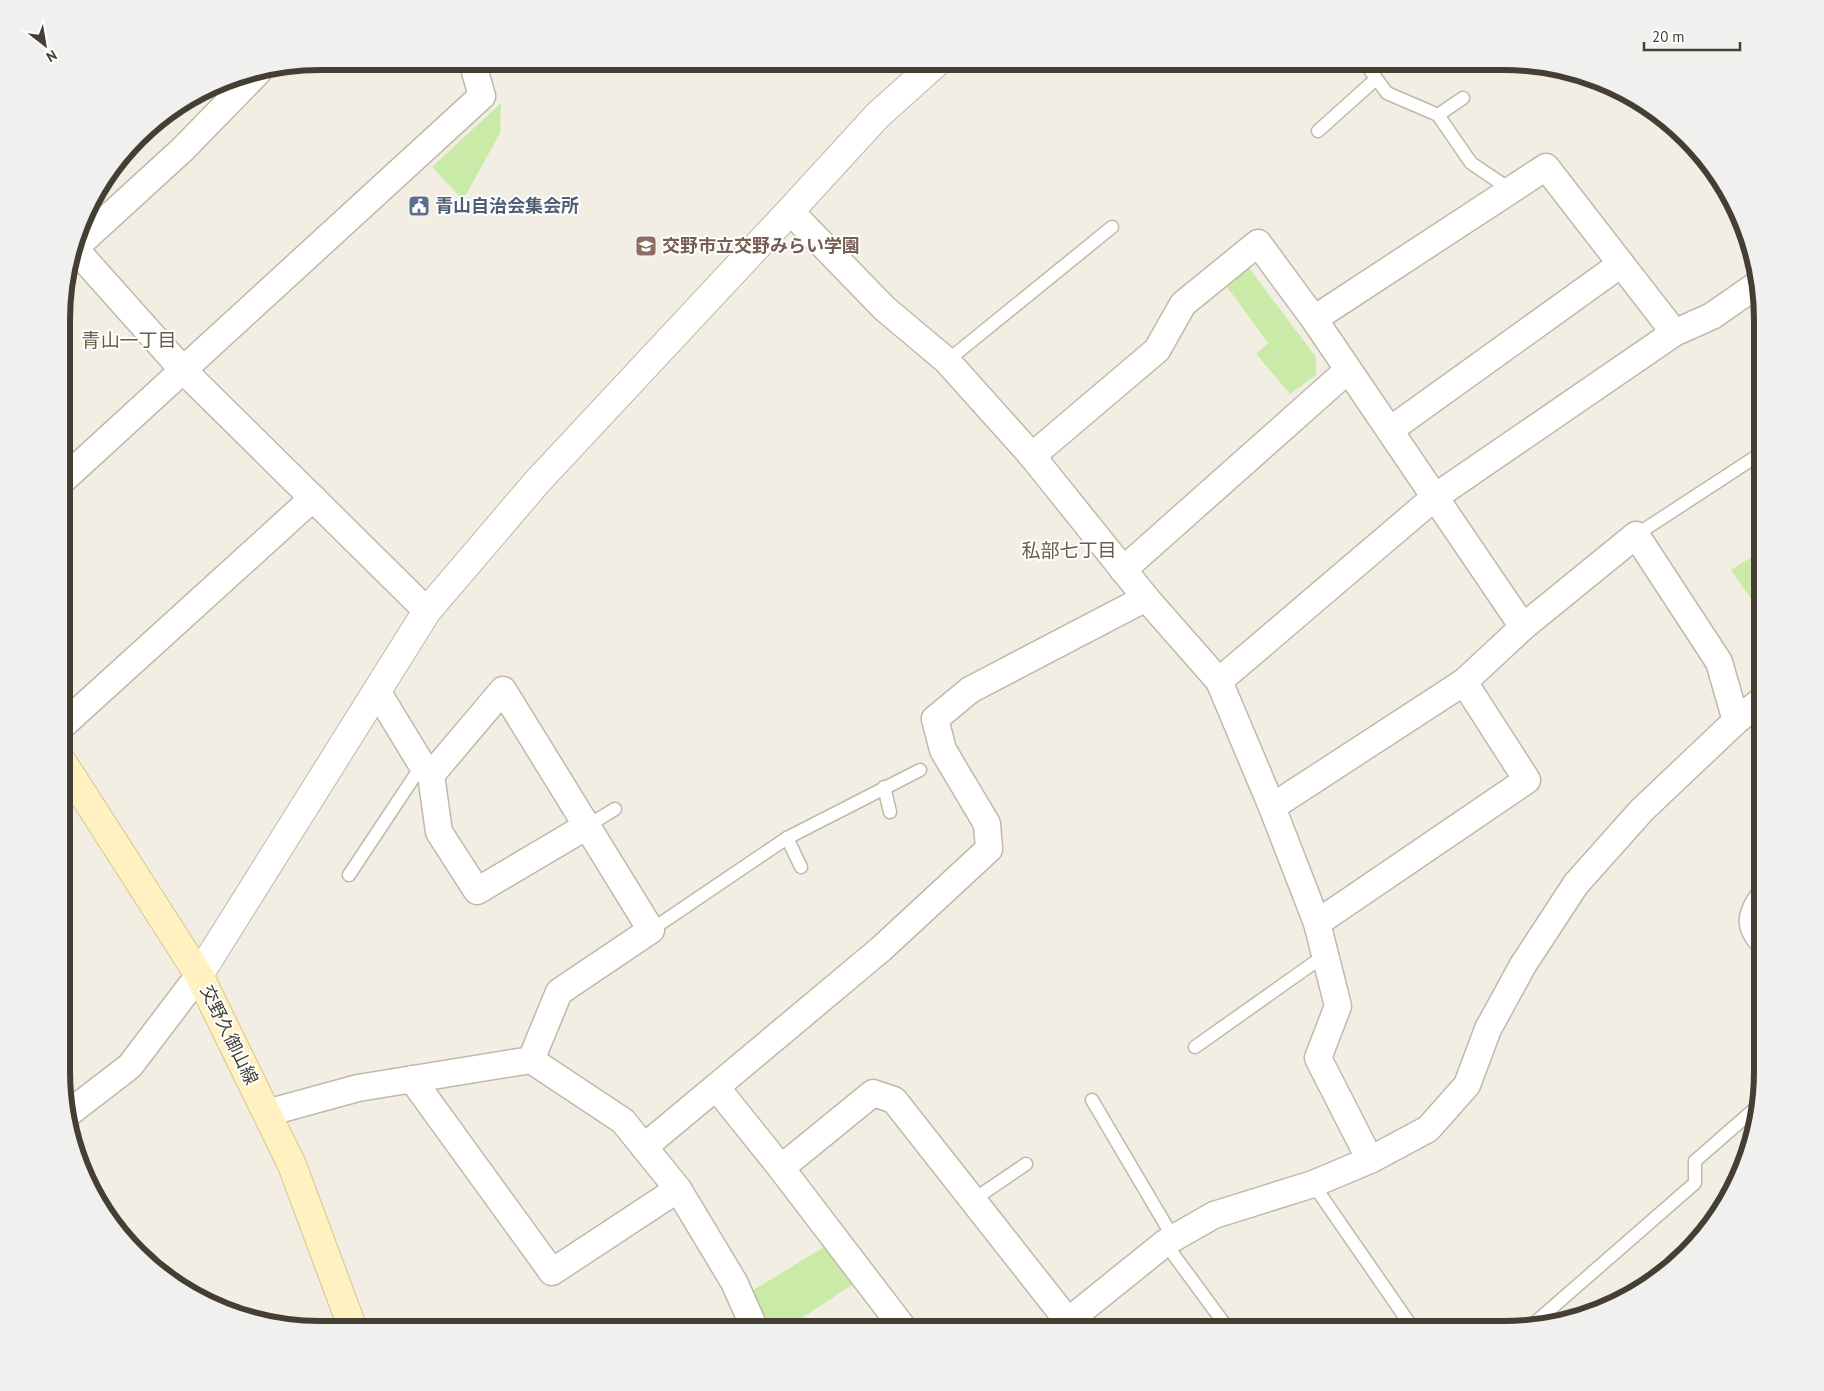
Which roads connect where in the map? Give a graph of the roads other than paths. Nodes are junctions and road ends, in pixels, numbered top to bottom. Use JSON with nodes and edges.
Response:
{"nodes":[{"id":1,"x":475,"y":70,"type":"edge"},
{"id":2,"x":928,"y":70,"type":"edge"},
{"id":3,"x":1370,"y":70,"type":"edge"},
{"id":4,"x":1376,"y":79,"type":"junction"},
{"id":5,"x":250,"y":80,"type":"edge"},
{"id":6,"x":1463,"y":98,"type":"dead end"},
{"id":7,"x":1438,"y":115,"type":"junction"},
{"id":8,"x":1318,"y":131,"type":"dead end"},
{"id":9,"x":1511,"y":190,"type":"junction"},
{"id":10,"x":790,"y":211,"type":"junction"},
{"id":11,"x":1112,"y":227,"type":"dead end"},
{"id":12,"x":83,"y":241,"type":"edge"},
{"id":13,"x":79,"y":254,"type":"edge"},
{"id":14,"x":1621,"y":264,"type":"junction"},
{"id":15,"x":1752,"y":288,"type":"edge"},
{"id":16,"x":1314,"y":319,"type":"junction"},
{"id":17,"x":1670,"y":327,"type":"dead end"},
{"id":18,"x":947,"y":361,"type":"junction"},
{"id":19,"x":183,"y":370,"type":"junction"},
{"id":20,"x":1348,"y":370,"type":"junction"},
{"id":21,"x":1390,"y":430,"type":"junction"},
{"id":22,"x":1032,"y":456,"type":"junction"},
{"id":23,"x":1754,"y":458,"type":"edge"},
{"id":24,"x":70,"y":474,"type":"edge"},
{"id":25,"x":1435,"y":497,"type":"junction"},
{"id":26,"x":313,"y":498,"type":"junction"},
{"id":27,"x":1636,"y":535,"type":"junction"},
{"id":28,"x":1124,"y":570,"type":"junction"},
{"id":29,"x":1146,"y":598,"type":"junction"},
{"id":30,"x":427,"y":611,"type":"junction"},
{"id":31,"x":1523,"y":627,"type":"junction"},
{"id":32,"x":1219,"y":681,"type":"junction"},
{"id":33,"x":1464,"y":682,"type":"junction"},
{"id":34,"x":377,"y":691,"type":"junction"},
{"id":35,"x":1754,"y":707,"type":"edge"},
{"id":36,"x":70,"y":719,"type":"edge"},
{"id":37,"x":1736,"y":722,"type":"junction"},
{"id":38,"x":427,"y":770,"type":"junction"},
{"id":39,"x":920,"y":770,"type":"dead end"},
{"id":40,"x":70,"y":775,"type":"edge"},
{"id":41,"x":884,"y":787,"type":"junction"},
{"id":42,"x":1272,"y":807,"type":"junction"},
{"id":43,"x":615,"y":809,"type":"dead end"},
{"id":44,"x":890,"y":812,"type":"dead end"},
{"id":45,"x":587,"y":826,"type":"junction"},
{"id":46,"x":787,"y":838,"type":"junction"},
{"id":47,"x":801,"y":867,"type":"dead end"},
{"id":48,"x":350,"y":875,"type":"dead end"},
{"id":49,"x":1754,"y":899,"type":"edge"},
{"id":50,"x":1317,"y":923,"type":"junction"},
{"id":51,"x":651,"y":930,"type":"junction"},
{"id":52,"x":1754,"y":941,"type":"edge"},
{"id":53,"x":1325,"y":955,"type":"junction"},
{"id":54,"x":199,"y":974,"type":"junction"},
{"id":55,"x":1195,"y":1048,"type":"dead end"},
{"id":56,"x":531,"y":1060,"type":"junction"},
{"id":57,"x":412,"y":1079,"type":"junction"},
{"id":58,"x":716,"y":1087,"type":"junction"},
{"id":59,"x":1092,"y":1100,"type":"dead end"},
{"id":60,"x":73,"y":1110,"type":"edge"},
{"id":61,"x":266,"y":1113,"type":"junction"},
{"id":62,"x":1750,"y":1113,"type":"edge"},
{"id":63,"x":644,"y":1147,"type":"junction"},
{"id":64,"x":1370,"y":1160,"type":"junction"},
{"id":65,"x":1026,"y":1164,"type":"dead end"},
{"id":66,"x":781,"y":1168,"type":"junction"},
{"id":67,"x":1313,"y":1184,"type":"junction"},
{"id":68,"x":678,"y":1189,"type":"junction"},
{"id":69,"x":973,"y":1200,"type":"junction"},
{"id":70,"x":1169,"y":1241,"type":"junction"},
{"id":71,"x":1540,"y":1318,"type":"edge"},
{"id":72,"x":350,"y":1321,"type":"edge"},
{"id":73,"x":751,"y":1321,"type":"edge"},
{"id":74,"x":897,"y":1321,"type":"edge"},
{"id":75,"x":1059,"y":1321,"type":"edge"},
{"id":76,"x":1067,"y":1321,"type":"edge"},
{"id":77,"x":1223,"y":1321,"type":"edge"},
{"id":78,"x":1408,"y":1321,"type":"edge"}],
"edges":[{"from":1,"to":19,"type":"street"},
{"from":2,"to":10,"type":"street"},
{"from":3,"to":4,"type":"lane"},
{"from":4,"to":7,"type":"lane"},
{"from":4,"to":8,"type":"lane"},
{"from":5,"to":12,"type":"street"},
{"from":6,"to":7,"type":"lane"},
{"from":7,"to":9,"type":"lane"},
{"from":9,"to":14,"type":"street"},
{"from":9,"to":16,"type":"street"},
{"from":10,"to":18,"type":"street"},
{"from":10,"to":30,"type":"street"},
{"from":11,"to":18,"type":"lane"},
{"from":13,"to":19,"type":"street"},
{"from":14,"to":17,"type":"street"},
{"from":14,"to":21,"type":"street"},
{"from":15,"to":25,"type":"street"},
{"from":16,"to":20,"type":"street"},
{"from":16,"to":22,"type":"street"},
{"from":18,"to":22,"type":"street"},
{"from":19,"to":24,"type":"street"},
{"from":19,"to":26,"type":"street"},
{"from":20,"to":21,"type":"street"},
{"from":20,"to":28,"type":"street"},
{"from":21,"to":25,"type":"street"},
{"from":22,"to":28,"type":"street"},
{"from":23,"to":27,"type":"lane"},
{"from":25,"to":31,"type":"street"},
{"from":25,"to":32,"type":"street"},
{"from":26,"to":30,"type":"street"},
{"from":26,"to":36,"type":"street"},
{"from":27,"to":31,"type":"street"},
{"from":27,"to":37,"type":"street"},
{"from":28,"to":29,"type":"street"},
{"from":29,"to":32,"type":"street"},
{"from":29,"to":58,"type":"street"},
{"from":30,"to":34,"type":"street"},
{"from":31,"to":33,"type":"street"},
{"from":32,"to":42,"type":"street"},
{"from":33,"to":42,"type":"street"},
{"from":33,"to":50,"type":"street"},
{"from":34,"to":38,"type":"street"},
{"from":34,"to":54,"type":"street"},
{"from":35,"to":37,"type":"street"},
{"from":37,"to":64,"type":"street"},
{"from":38,"to":45,"type":"street"},
{"from":38,"to":45,"type":"street"},
{"from":38,"to":48,"type":"lane"},
{"from":39,"to":41,"type":"lane"},
{"from":40,"to":54,"type":"main road","name":"交野久御山線"},
{"from":41,"to":44,"type":"lane"},
{"from":41,"to":46,"type":"lane"},
{"from":42,"to":50,"type":"street"},
{"from":43,"to":45,"type":"lane"},
{"from":45,"to":51,"type":"street"},
{"from":46,"to":47,"type":"lane"},
{"from":46,"to":51,"type":"lane"},
{"from":49,"to":52,"type":"lane"},
{"from":50,"to":53,"type":"street"},
{"from":51,"to":56,"type":"street"},
{"from":53,"to":55,"type":"lane"},
{"from":53,"to":64,"type":"street"},
{"from":54,"to":60,"type":"street"},
{"from":54,"to":61,"type":"main road","name":"交野久御山線"},
{"from":56,"to":57,"type":"street"},
{"from":56,"to":63,"type":"street"},
{"from":57,"to":61,"type":"street"},
{"from":57,"to":68,"type":"street"},
{"from":58,"to":63,"type":"street"},
{"from":58,"to":66,"type":"street"},
{"from":59,"to":70,"type":"lane"},
{"from":61,"to":72,"type":"main road","name":"交野久御山線"},
{"from":62,"to":71,"type":"lane"},
{"from":63,"to":68,"type":"street"},
{"from":64,"to":67,"type":"street"},
{"from":65,"to":69,"type":"lane"},
{"from":66,"to":69,"type":"street"},
{"from":66,"to":74,"type":"street"},
{"from":67,"to":70,"type":"street"},
{"from":67,"to":78,"type":"lane"},
{"from":68,"to":73,"type":"street"},
{"from":69,"to":75,"type":"street"},
{"from":70,"to":76,"type":"street"},
{"from":70,"to":77,"type":"lane"}]}
